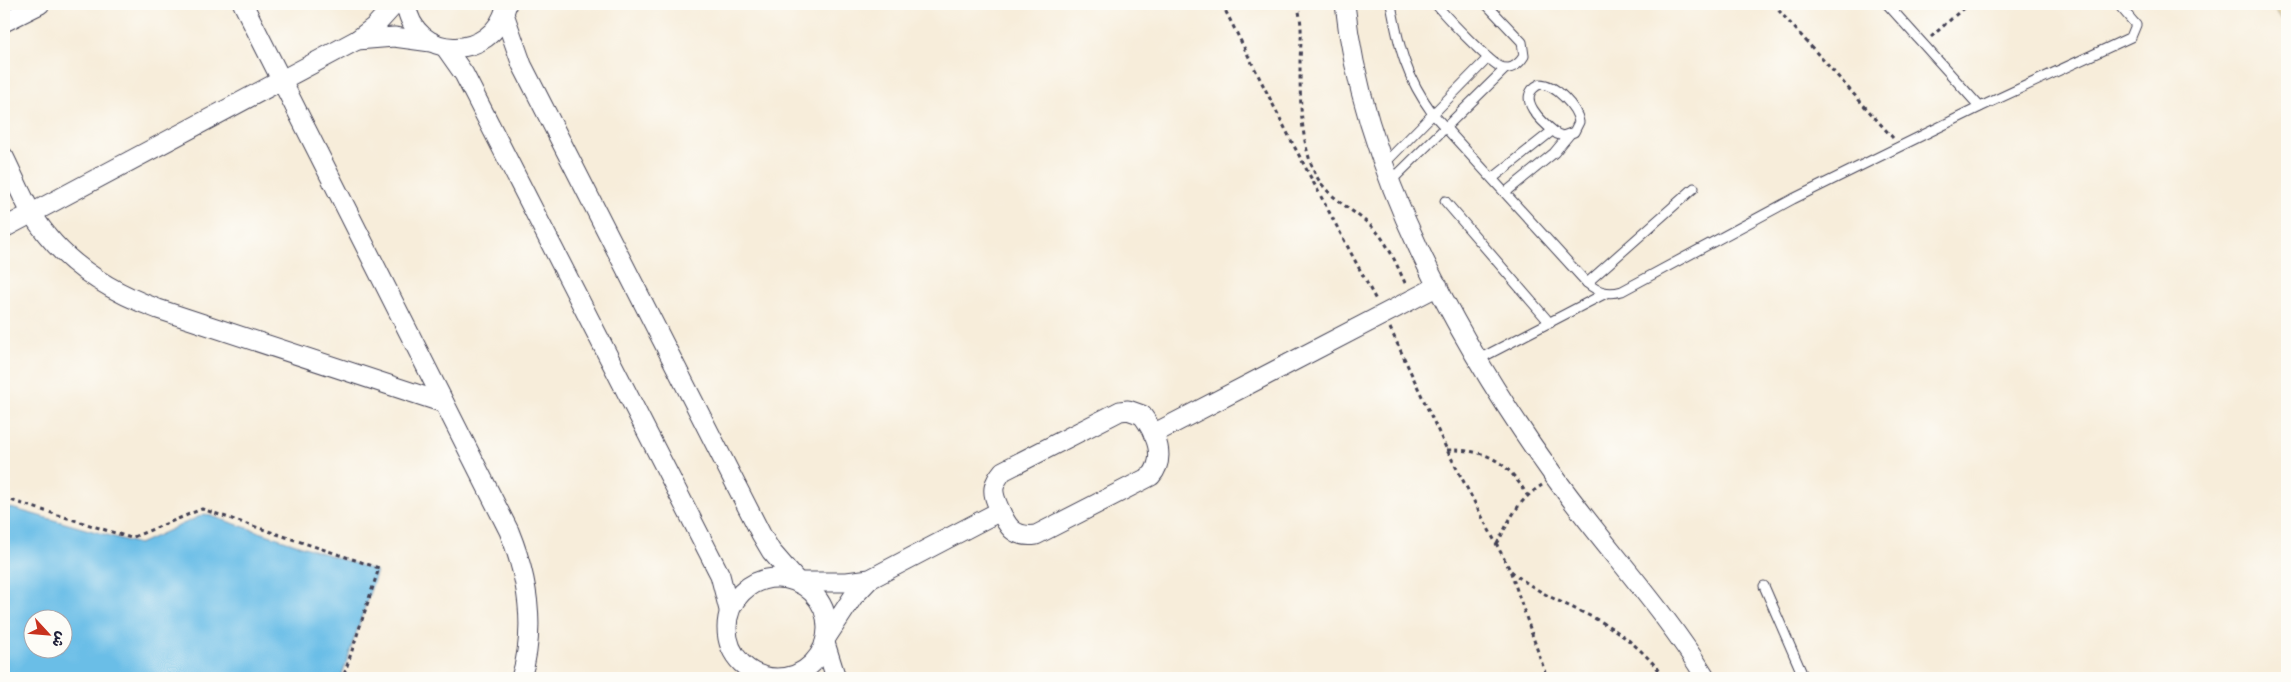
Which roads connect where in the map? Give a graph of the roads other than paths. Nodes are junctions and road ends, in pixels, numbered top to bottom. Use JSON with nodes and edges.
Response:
{"nodes":[{"id":1,"x":40,"y":4,"type":"edge"},
{"id":2,"x":243,"y":4,"type":"edge"},
{"id":3,"x":395,"y":4,"type":"edge"},
{"id":4,"x":406,"y":4,"type":"edge"},
{"id":5,"x":1345,"y":4,"type":"edge"},
{"id":6,"x":1391,"y":4,"type":"edge"},
{"id":7,"x":1436,"y":4,"type":"edge"},
{"id":8,"x":1486,"y":4,"type":"edge"},
{"id":9,"x":1887,"y":4,"type":"edge"},
{"id":10,"x":2118,"y":4,"type":"edge"},
{"id":11,"x":506,"y":7,"type":"edge"},
{"id":12,"x":4,"y":22,"type":"edge"},
{"id":13,"x":357,"y":40,"type":"junction"},
{"id":14,"x":438,"y":45,"type":"junction"},
{"id":15,"x":1488,"y":58,"type":"junction"},
{"id":16,"x":1506,"y":68,"type":"junction"},
{"id":17,"x":282,"y":80,"type":"junction"},
{"id":18,"x":1980,"y":107,"type":"junction"},
{"id":19,"x":1433,"y":114,"type":"junction"},
{"id":20,"x":1446,"y":128,"type":"junction"},
{"id":21,"x":1552,"y":130,"type":"junction"},
{"id":22,"x":1568,"y":135,"type":"junction"},
{"id":23,"x":4,"y":157,"type":"edge"},
{"id":24,"x":1388,"y":172,"type":"junction"},
{"id":25,"x":1493,"y":178,"type":"junction"},
{"id":26,"x":1694,"y":188,"type":"dead end"},
{"id":27,"x":1506,"y":192,"type":"junction"},
{"id":28,"x":1444,"y":201,"type":"dead end"},
{"id":29,"x":32,"y":213,"type":"junction"},
{"id":30,"x":4,"y":228,"type":"edge"},
{"id":31,"x":1587,"y":283,"type":"junction"},
{"id":32,"x":1438,"y":286,"type":"junction"},
{"id":33,"x":1606,"y":293,"type":"junction"},
{"id":34,"x":1550,"y":322,"type":"junction"},
{"id":35,"x":1479,"y":359,"type":"junction"},
{"id":36,"x":444,"y":403,"type":"junction"},
{"id":37,"x":1153,"y":434,"type":"junction"},
{"id":38,"x":1000,"y":511,"type":"junction"},
{"id":39,"x":870,"y":578,"type":"junction"},
{"id":40,"x":798,"y":582,"type":"junction"},
{"id":41,"x":1764,"y":586,"type":"dead end"},
{"id":42,"x":729,"y":610,"type":"junction"},
{"id":43,"x":826,"y":641,"type":"junction"},
{"id":44,"x":521,"y":678,"type":"edge"},
{"id":45,"x":767,"y":678,"type":"edge"},
{"id":46,"x":836,"y":678,"type":"edge"},
{"id":47,"x":1706,"y":678,"type":"edge"},
{"id":48,"x":1804,"y":678,"type":"edge"}],
"edges":[{"from":1,"to":12,"type":"street"},
{"from":2,"to":17,"type":"street"},
{"from":3,"to":13,"type":"street"},
{"from":4,"to":14,"type":"street"},
{"from":5,"to":24,"type":"street"},
{"from":6,"to":19,"type":"lane"},
{"from":7,"to":15,"type":"lane"},
{"from":8,"to":16,"type":"lane"},
{"from":9,"to":18,"type":"lane"},
{"from":10,"to":18,"type":"lane"},
{"from":11,"to":14,"type":"street"},
{"from":11,"to":40,"type":"street"},
{"from":13,"to":14,"type":"street"},
{"from":13,"to":17,"type":"street"},
{"from":14,"to":42,"type":"street"},
{"from":15,"to":16,"type":"lane"},
{"from":15,"to":19,"type":"lane"},
{"from":16,"to":20,"type":"lane"},
{"from":17,"to":29,"type":"street"},
{"from":17,"to":36,"type":"street"},
{"from":18,"to":33,"type":"lane"},
{"from":19,"to":20,"type":"lane"},
{"from":19,"to":24,"type":"lane"},
{"from":20,"to":24,"type":"lane"},
{"from":20,"to":25,"type":"lane"},
{"from":21,"to":22,"type":"lane"},
{"from":21,"to":22,"type":"lane"},
{"from":21,"to":25,"type":"lane"},
{"from":22,"to":27,"type":"lane"},
{"from":23,"to":29,"type":"street"},
{"from":24,"to":32,"type":"street"},
{"from":25,"to":27,"type":"lane"},
{"from":26,"to":31,"type":"lane"},
{"from":27,"to":31,"type":"lane"},
{"from":28,"to":34,"type":"lane"},
{"from":29,"to":30,"type":"street"},
{"from":29,"to":36,"type":"street"},
{"from":31,"to":33,"type":"lane"},
{"from":32,"to":35,"type":"street"},
{"from":32,"to":37,"type":"street"},
{"from":33,"to":34,"type":"lane"},
{"from":34,"to":35,"type":"lane"},
{"from":35,"to":47,"type":"street"},
{"from":36,"to":44,"type":"street"},
{"from":37,"to":38,"type":"street"},
{"from":37,"to":38,"type":"street"},
{"from":38,"to":39,"type":"street"},
{"from":39,"to":40,"type":"street"},
{"from":39,"to":43,"type":"street"},
{"from":40,"to":42,"type":"street"},
{"from":40,"to":43,"type":"street"},
{"from":41,"to":48,"type":"lane"},
{"from":42,"to":45,"type":"street"},
{"from":43,"to":45,"type":"street"},
{"from":43,"to":46,"type":"street"}]}
